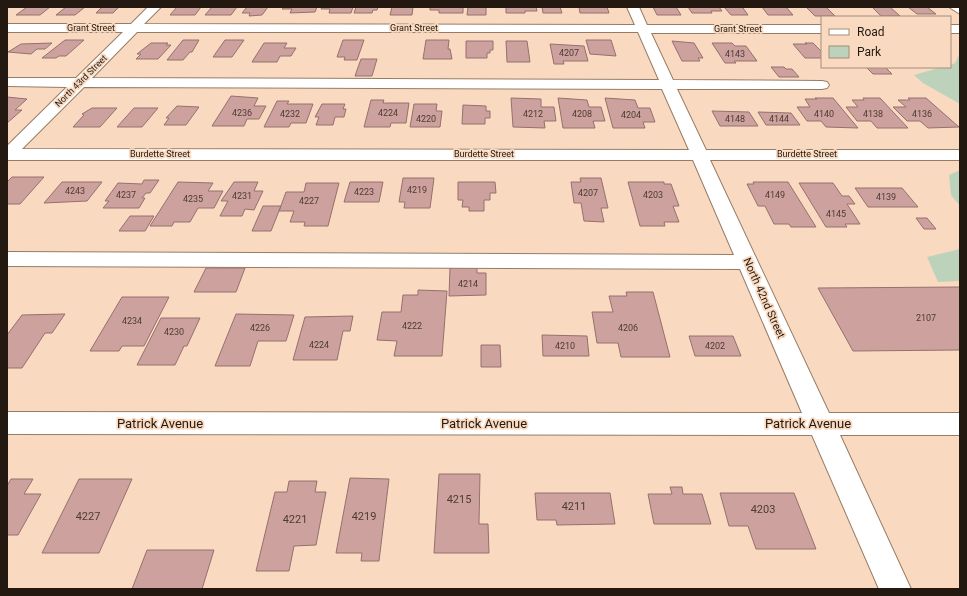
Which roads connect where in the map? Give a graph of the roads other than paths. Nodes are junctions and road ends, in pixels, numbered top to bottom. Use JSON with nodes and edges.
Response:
{"nodes":[{"id":1,"x":155,"y":7,"type":"edge"},
{"id":2,"x":633,"y":7,"type":"edge"},
{"id":3,"x":955,"y":7,"type":"edge"},
{"id":4,"x":960,"y":10,"type":"edge"},
{"id":5,"x":7,"y":28,"type":"edge"},
{"id":6,"x":134,"y":28,"type":"junction"},
{"id":7,"x":643,"y":29,"type":"junction"},
{"id":8,"x":821,"y":29,"type":"edge"},
{"id":9,"x":7,"y":82,"type":"edge"},
{"id":10,"x":80,"y":82,"type":"junction"},
{"id":11,"x":668,"y":84,"type":"junction"},
{"id":12,"x":822,"y":85,"type":"dead end"},
{"id":13,"x":7,"y":154,"type":"edge"},
{"id":14,"x":699,"y":154,"type":"junction"},
{"id":15,"x":960,"y":154,"type":"edge"},
{"id":16,"x":7,"y":259,"type":"edge"},
{"id":17,"x":748,"y":262,"type":"junction"},
{"id":18,"x":7,"y":423,"type":"edge"},
{"id":19,"x":821,"y":423,"type":"junction"},
{"id":20,"x":960,"y":424,"type":"edge"},
{"id":21,"x":895,"y":589,"type":"edge"}],
"edges":[{"from":1,"to":6,"type":"street","name":"North 43rd Street"},
{"from":2,"to":7,"type":"street","name":"North 42nd Street"},
{"from":3,"to":4,"type":"street"},
{"from":5,"to":6,"type":"street","name":"Grant Street"},
{"from":6,"to":7,"type":"street","name":"Grant Street"},
{"from":6,"to":10,"type":"street","name":"North 43rd Street"},
{"from":7,"to":8,"type":"street","name":"Grant Street"},
{"from":7,"to":11,"type":"street","name":"North 42nd Street"},
{"from":9,"to":10,"type":"street"},
{"from":10,"to":11,"type":"street"},
{"from":10,"to":13,"type":"street","name":"North 43rd Street"},
{"from":11,"to":12,"type":"street"},
{"from":11,"to":14,"type":"street","name":"North 42nd Street"},
{"from":13,"to":14,"type":"street","name":"Burdette Street"},
{"from":14,"to":15,"type":"street","name":"Burdette Street"},
{"from":14,"to":17,"type":"street","name":"North 42nd Street"},
{"from":16,"to":17,"type":"street"},
{"from":17,"to":19,"type":"street","name":"North 42nd Street"},
{"from":18,"to":19,"type":"street","name":"Patrick Avenue"},
{"from":19,"to":20,"type":"street","name":"Patrick Avenue"},
{"from":19,"to":21,"type":"street","name":"North 42nd Street"}]}
